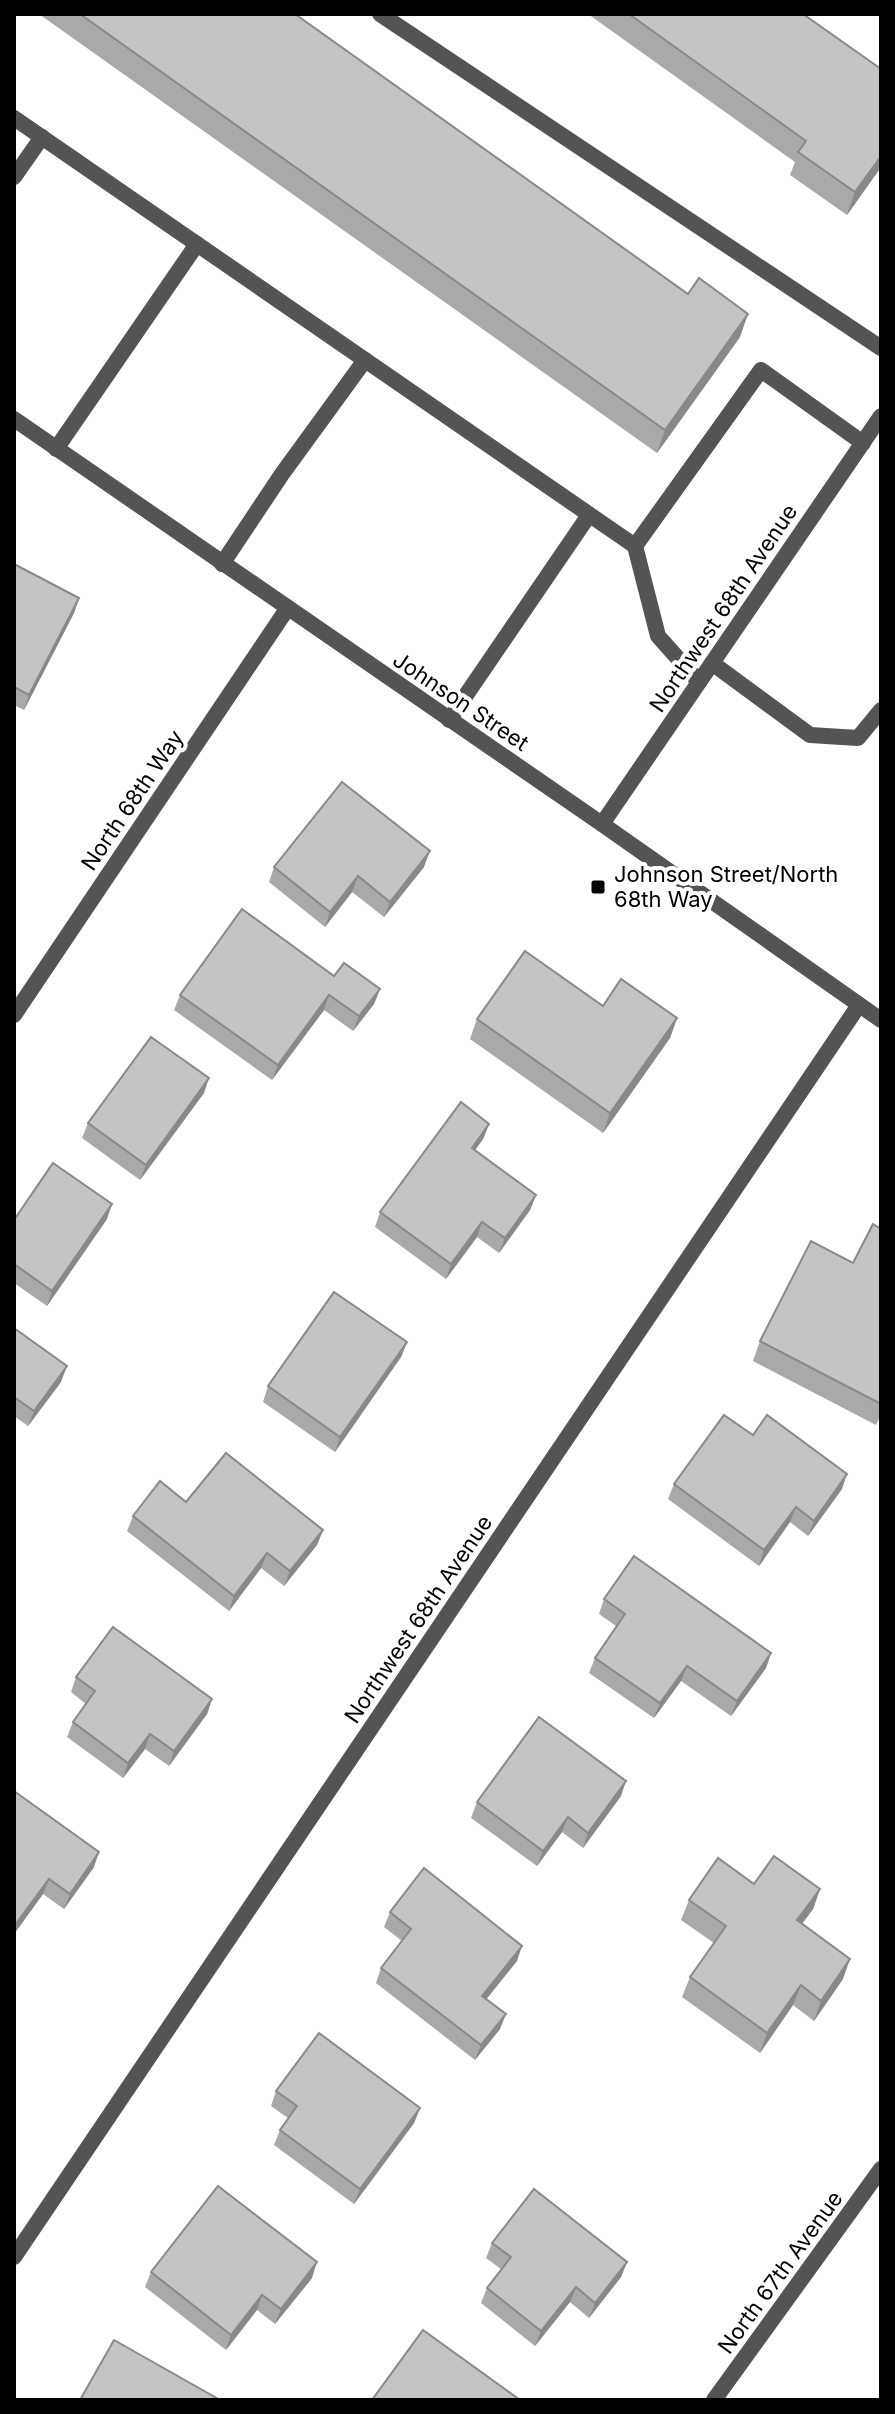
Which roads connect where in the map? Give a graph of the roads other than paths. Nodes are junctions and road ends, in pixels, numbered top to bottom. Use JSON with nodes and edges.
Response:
{"nodes":[{"id":1,"x":380,"y":14,"type":"edge"},
{"id":2,"x":14,"y":118,"type":"edge"},
{"id":3,"x":42,"y":137,"type":"junction"},
{"id":4,"x":14,"y":177,"type":"edge"},
{"id":5,"x":197,"y":244,"type":"junction"},
{"id":6,"x":881,"y":348,"type":"edge"},
{"id":7,"x":365,"y":360,"type":"junction"},
{"id":8,"x":881,"y":416,"type":"edge"},
{"id":9,"x":14,"y":419,"type":"edge"},
{"id":10,"x":863,"y":443,"type":"junction"},
{"id":11,"x":56,"y":449,"type":"junction"},
{"id":12,"x":589,"y":515,"type":"junction"},
{"id":13,"x":635,"y":546,"type":"junction"},
{"id":14,"x":222,"y":564,"type":"junction"},
{"id":15,"x":287,"y":609,"type":"junction"},
{"id":16,"x":712,"y":663,"type":"junction"},
{"id":17,"x":699,"y":682,"type":"junction"},
{"id":18,"x":881,"y":710,"type":"edge"},
{"id":19,"x":449,"y":720,"type":"junction"},
{"id":20,"x":602,"y":824,"type":"junction"},
{"id":21,"x":859,"y":1005,"type":"junction"},
{"id":22,"x":14,"y":1015,"type":"edge"},
{"id":23,"x":881,"y":1020,"type":"edge"},
{"id":24,"x":881,"y":2169,"type":"edge"},
{"id":25,"x":14,"y":2257,"type":"edge"},
{"id":26,"x":714,"y":2400,"type":"edge"}],
"edges":[{"from":1,"to":6,"type":"street"},
{"from":2,"to":3,"type":"street"},
{"from":3,"to":4,"type":"street"},
{"from":3,"to":5,"type":"street"},
{"from":5,"to":7,"type":"street"},
{"from":5,"to":11,"type":"street"},
{"from":7,"to":12,"type":"street"},
{"from":7,"to":14,"type":"street"},
{"from":8,"to":10,"type":"street","name":"Northwest 68th Avenue"},
{"from":9,"to":11,"type":"street","name":"Johnson Street"},
{"from":10,"to":13,"type":"street"},
{"from":10,"to":16,"type":"street","name":"Northwest 68th Avenue"},
{"from":11,"to":14,"type":"street","name":"Johnson Street"},
{"from":12,"to":13,"type":"street"},
{"from":12,"to":19,"type":"street"},
{"from":13,"to":17,"type":"street"},
{"from":14,"to":15,"type":"street","name":"Johnson Street"},
{"from":15,"to":19,"type":"street","name":"Johnson Street"},
{"from":15,"to":22,"type":"street","name":"North 68th Way"},
{"from":16,"to":17,"type":"street","name":"Northwest 68th Avenue"},
{"from":16,"to":18,"type":"street"},
{"from":17,"to":20,"type":"street","name":"Northwest 68th Avenue"},
{"from":19,"to":20,"type":"street","name":"Johnson Street"},
{"from":20,"to":21,"type":"street","name":"Johnson Street"},
{"from":21,"to":23,"type":"street","name":"Johnson Street"},
{"from":21,"to":25,"type":"street","name":"Northwest 68th Avenue"},
{"from":24,"to":26,"type":"street","name":"North 67th Avenue"}]}
